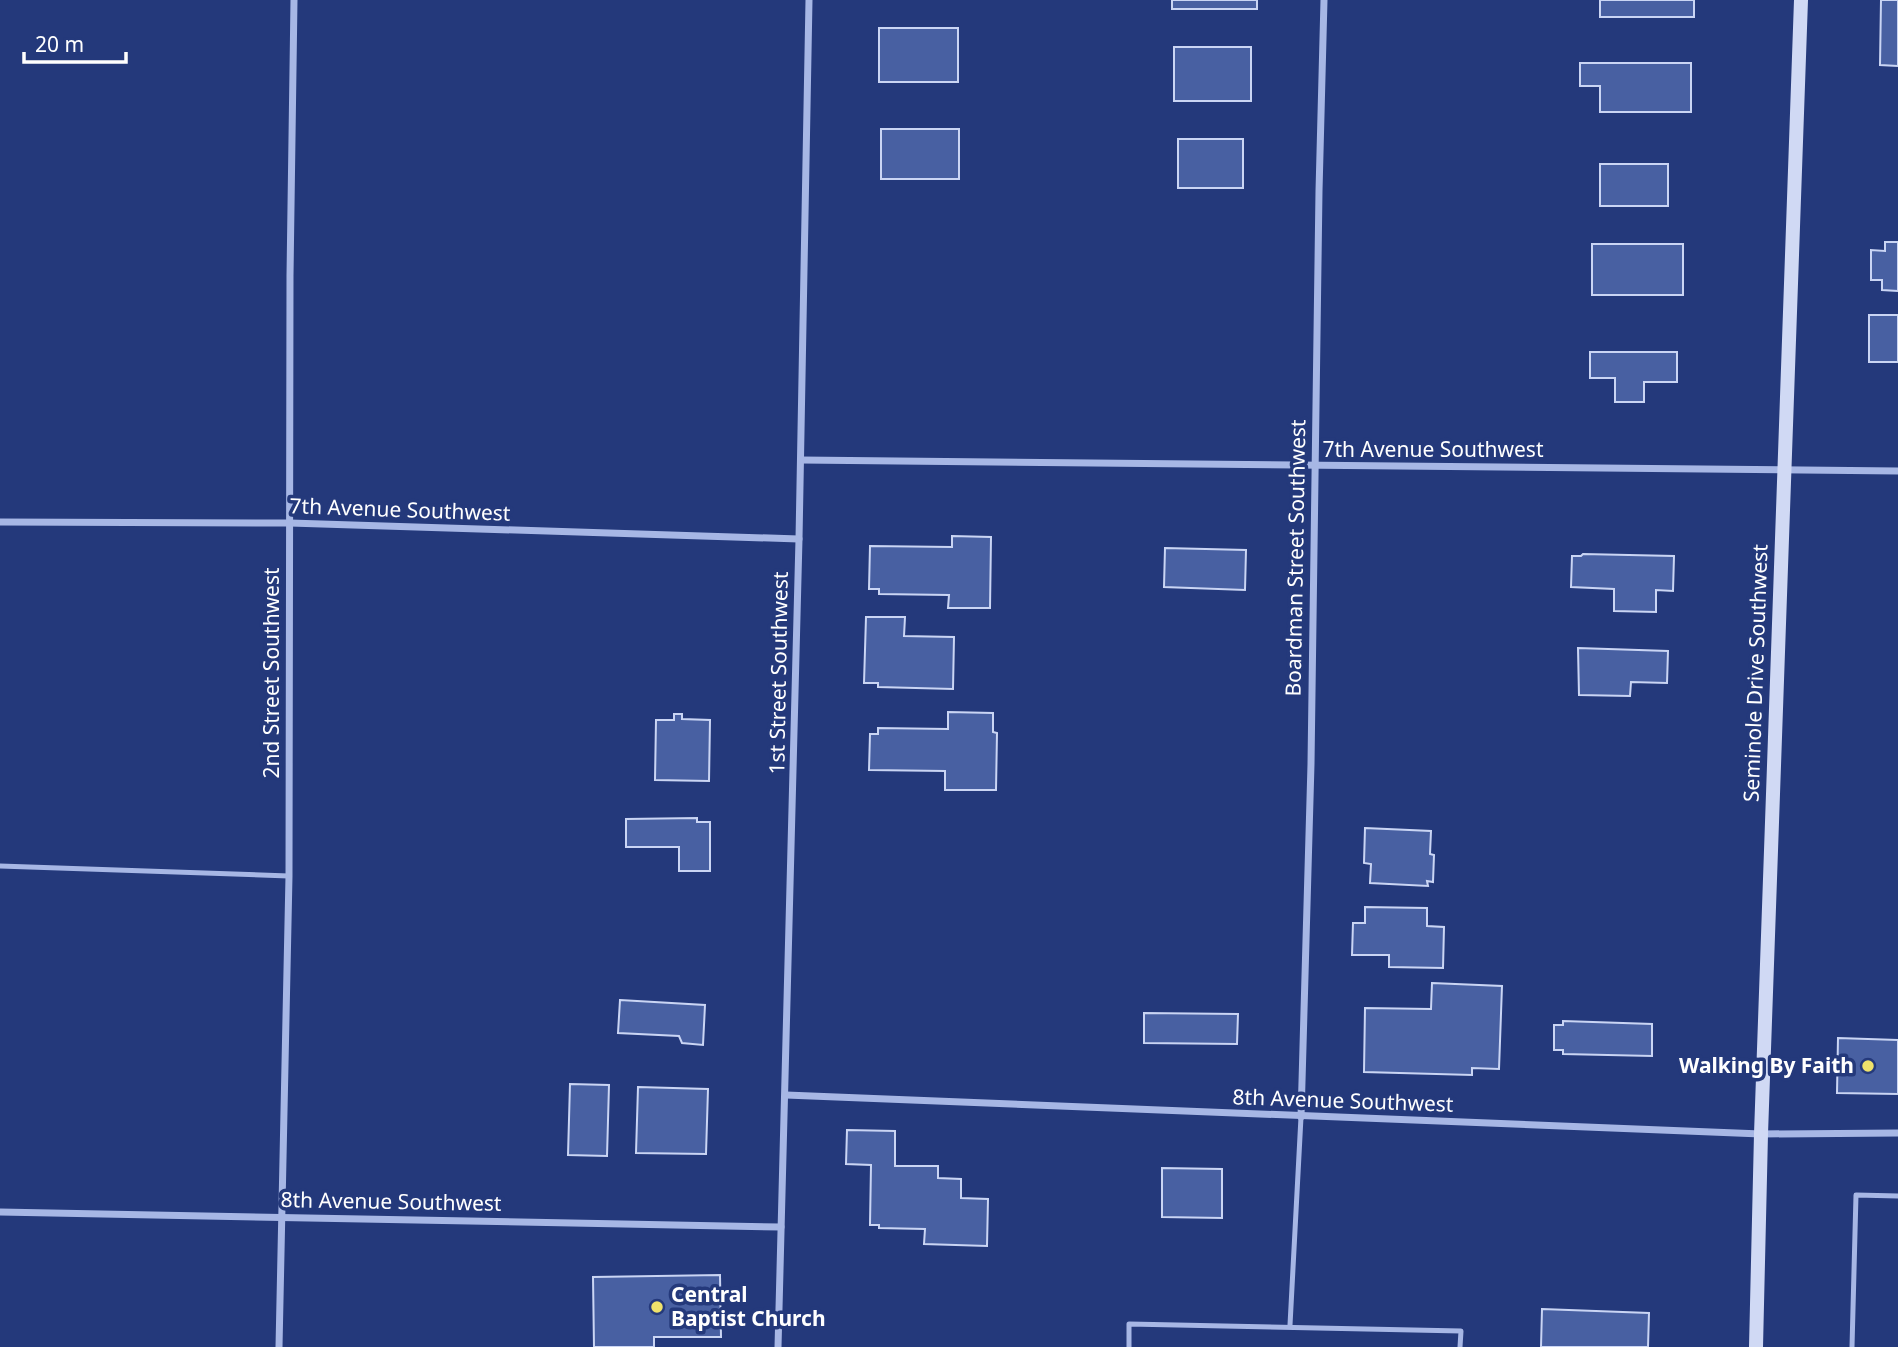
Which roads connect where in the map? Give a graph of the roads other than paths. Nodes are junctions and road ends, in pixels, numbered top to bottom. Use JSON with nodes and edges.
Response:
{"nodes":[{"id":1,"x":295,"y":0,"type":"edge"},
{"id":2,"x":809,"y":0,"type":"edge"},
{"id":3,"x":1324,"y":0,"type":"edge"},
{"id":4,"x":1801,"y":0,"type":"edge"},
{"id":5,"x":801,"y":460,"type":"junction"},
{"id":6,"x":1315,"y":466,"type":"junction"},
{"id":7,"x":1784,"y":470,"type":"junction"},
{"id":8,"x":1898,"y":471,"type":"edge"},
{"id":9,"x":0,"y":522,"type":"edge"},
{"id":10,"x":290,"y":523,"type":"junction"},
{"id":11,"x":799,"y":539,"type":"junction"},
{"id":12,"x":0,"y":866,"type":"edge"},
{"id":13,"x":289,"y":876,"type":"junction"},
{"id":14,"x":786,"y":1095,"type":"junction"},
{"id":15,"x":1301,"y":1117,"type":"junction"},
{"id":16,"x":1898,"y":1133,"type":"edge"},
{"id":17,"x":1761,"y":1134,"type":"junction"},
{"id":18,"x":1898,"y":1195,"type":"edge"},
{"id":19,"x":0,"y":1212,"type":"edge"},
{"id":20,"x":282,"y":1218,"type":"junction"},
{"id":21,"x":781,"y":1227,"type":"junction"},
{"id":22,"x":1290,"y":1325,"type":"junction"},
{"id":23,"x":279,"y":1347,"type":"edge"},
{"id":24,"x":778,"y":1347,"type":"edge"},
{"id":25,"x":1129,"y":1347,"type":"edge"},
{"id":26,"x":1460,"y":1347,"type":"edge"},
{"id":27,"x":1756,"y":1347,"type":"edge"},
{"id":28,"x":1852,"y":1347,"type":"edge"}],
"edges":[{"from":1,"to":10,"type":"street","name":"2nd Street Southwest"},
{"from":2,"to":5,"type":"street","name":"1st Street Southwest"},
{"from":3,"to":6,"type":"street","name":"Boardman Street Southwest"},
{"from":4,"to":7,"type":"street","name":"Seminole Drive Southwest"},
{"from":5,"to":6,"type":"street","name":"7th Avenue Southwest"},
{"from":5,"to":11,"type":"street","name":"1st Street Southwest"},
{"from":6,"to":7,"type":"street","name":"7th Avenue Southwest"},
{"from":6,"to":15,"type":"street","name":"Boardman Street Southwest"},
{"from":7,"to":8,"type":"street","name":"7th Avenue Southwest"},
{"from":7,"to":17,"type":"street","name":"Seminole Drive Southwest"},
{"from":9,"to":10,"type":"street","name":"7th Avenue Southwest"},
{"from":10,"to":11,"type":"street","name":"7th Avenue Southwest"},
{"from":10,"to":13,"type":"street","name":"2nd Street Southwest"},
{"from":11,"to":14,"type":"street","name":"1st Street Southwest"},
{"from":12,"to":13,"type":"lane"},
{"from":13,"to":20,"type":"street","name":"2nd Street Southwest"},
{"from":14,"to":15,"type":"street","name":"8th Avenue Southwest"},
{"from":14,"to":21,"type":"street","name":"1st Street Southwest"},
{"from":15,"to":17,"type":"street","name":"8th Avenue Southwest"},
{"from":15,"to":22,"type":"lane"},
{"from":16,"to":17,"type":"street","name":"8th Avenue Southwest"},
{"from":17,"to":27,"type":"street","name":"Seminole Drive Southwest"},
{"from":18,"to":28,"type":"lane"},
{"from":19,"to":20,"type":"street","name":"8th Avenue Southwest"},
{"from":20,"to":21,"type":"street","name":"8th Avenue Southwest"},
{"from":20,"to":23,"type":"street","name":"2nd Street Southwest"},
{"from":21,"to":24,"type":"street","name":"1st Street Southwest"},
{"from":22,"to":25,"type":"lane"},
{"from":22,"to":26,"type":"lane"}]}
